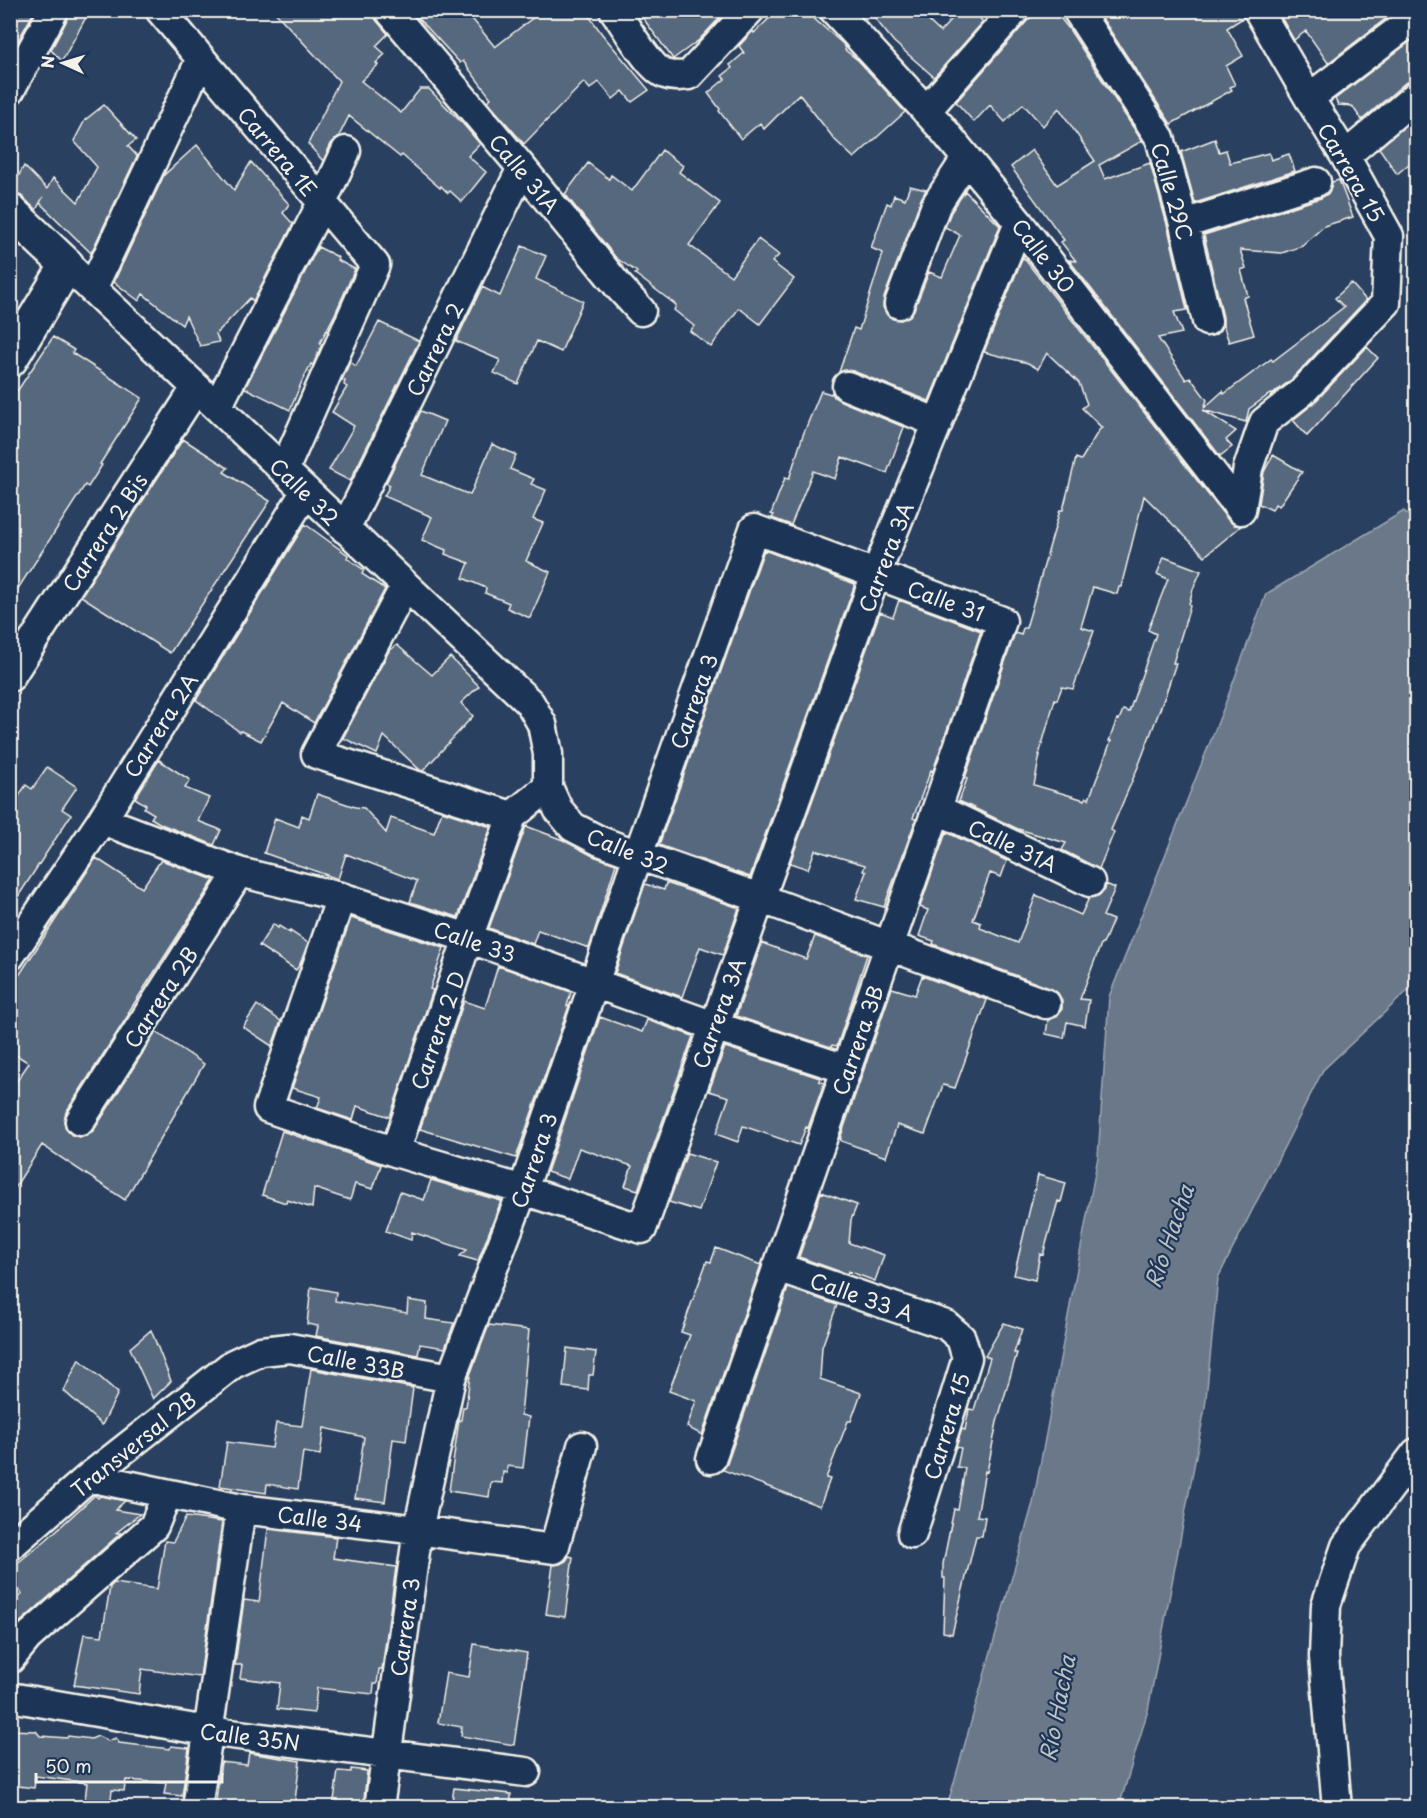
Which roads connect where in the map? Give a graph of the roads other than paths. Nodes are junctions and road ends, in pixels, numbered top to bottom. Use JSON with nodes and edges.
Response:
{"nodes":[{"id":1,"x":54,"y":10,"type":"edge"},
{"id":2,"x":160,"y":10,"type":"edge"},
{"id":3,"x":389,"y":10,"type":"edge"},
{"id":4,"x":614,"y":10,"type":"edge"},
{"id":5,"x":750,"y":10,"type":"edge"},
{"id":6,"x":834,"y":10,"type":"edge"},
{"id":7,"x":1016,"y":10,"type":"edge"},
{"id":8,"x":1077,"y":10,"type":"edge"},
{"id":9,"x":1258,"y":10,"type":"edge"},
{"id":10,"x":1416,"y":17,"type":"edge"},
{"id":11,"x":201,"y":59,"type":"junction"},
{"id":12,"x":10,"y":90,"type":"edge"},
{"id":13,"x":1416,"y":96,"type":"edge"},
{"id":14,"x":1309,"y":98,"type":"junction"},
{"id":15,"x":926,"y":111,"type":"junction"},
{"id":16,"x":346,"y":151,"type":"dead end"},
{"id":17,"x":1345,"y":156,"type":"junction"},
{"id":18,"x":966,"y":159,"type":"junction"},
{"id":19,"x":522,"y":168,"type":"junction"},
{"id":20,"x":1316,"y":182,"type":"dead end"},
{"id":21,"x":322,"y":203,"type":"junction"},
{"id":22,"x":10,"y":211,"type":"edge"},
{"id":23,"x":1019,"y":223,"type":"junction"},
{"id":24,"x":1184,"y":224,"type":"junction"},
{"id":25,"x":67,"y":265,"type":"junction"},
{"id":26,"x":92,"y":289,"type":"junction"},
{"id":27,"x":899,"y":304,"type":"dead end"},
{"id":28,"x":641,"y":311,"type":"dead end"},
{"id":29,"x":1207,"y":321,"type":"dead end"},
{"id":30,"x":10,"y":360,"type":"edge"},
{"id":31,"x":847,"y":386,"type":"dead end"},
{"id":32,"x":196,"y":388,"type":"junction"},
{"id":33,"x":217,"y":407,"type":"junction"},
{"id":34,"x":938,"y":423,"type":"junction"},
{"id":35,"x":284,"y":470,"type":"junction"},
{"id":36,"x":306,"y":491,"type":"junction"},
{"id":37,"x":1241,"y":510,"type":"joint"},
{"id":38,"x":345,"y":529,"type":"junction"},
{"id":39,"x":754,"y":529,"type":"joint"},
{"id":40,"x":876,"y":574,"type":"junction"},
{"id":41,"x":405,"y":586,"type":"junction"},
{"id":42,"x":1002,"y":621,"type":"joint"},
{"id":43,"x":15,"y":660,"type":"edge"},
{"id":44,"x":548,"y":787,"type":"junction"},
{"id":45,"x":937,"y":809,"type":"junction"},
{"id":46,"x":512,"y":816,"type":"junction"},
{"id":47,"x":102,"y":820,"type":"junction"},
{"id":48,"x":638,"y":855,"type":"junction"},
{"id":49,"x":239,"y":872,"type":"junction"},
{"id":50,"x":1090,"y":882,"type":"dead end"},
{"id":51,"x":341,"y":897,"type":"junction"},
{"id":52,"x":760,"y":898,"type":"junction"},
{"id":53,"x":468,"y":938,"type":"junction"},
{"id":54,"x":15,"y":940,"type":"edge"},
{"id":55,"x":890,"y":946,"type":"junction"},
{"id":56,"x":594,"y":982,"type":"junction"},
{"id":57,"x":1046,"y":1004,"type":"dead end"},
{"id":58,"x":714,"y":1026,"type":"junction"},
{"id":59,"x":846,"y":1069,"type":"junction"},
{"id":60,"x":80,"y":1121,"type":"dead end"},
{"id":61,"x":395,"y":1152,"type":"junction"},
{"id":62,"x":523,"y":1190,"type":"junction"},
{"id":63,"x":777,"y":1267,"type":"junction"},
{"id":64,"x":946,"y":1325,"type":"joint"},
{"id":65,"x":261,"y":1351,"type":"joint"},
{"id":66,"x":452,"y":1378,"type":"junction"},
{"id":67,"x":582,"y":1446,"type":"dead end"},
{"id":68,"x":1416,"y":1453,"type":"edge"},
{"id":69,"x":711,"y":1459,"type":"dead end"},
{"id":70,"x":89,"y":1477,"type":"junction"},
{"id":71,"x":167,"y":1494,"type":"junction"},
{"id":72,"x":242,"y":1509,"type":"junction"},
{"id":73,"x":418,"y":1530,"type":"junction"},
{"id":74,"x":912,"y":1534,"type":"dead end"},
{"id":75,"x":10,"y":1545,"type":"edge"},
{"id":76,"x":10,"y":1659,"type":"edge"},
{"id":77,"x":10,"y":1696,"type":"edge"},
{"id":78,"x":207,"y":1731,"type":"junction"},
{"id":79,"x":387,"y":1753,"type":"junction"},
{"id":80,"x":526,"y":1772,"type":"dead end"},
{"id":81,"x":197,"y":1808,"type":"edge"},
{"id":82,"x":380,"y":1808,"type":"edge"},
{"id":83,"x":1337,"y":1808,"type":"edge"}],
"edges":[{"from":1,"to":12,"type":"street"},
{"from":2,"to":11,"type":"street"},
{"from":3,"to":19,"type":"street","name":"Calle 31A"},
{"from":4,"to":5,"type":"street"},
{"from":6,"to":15,"type":"street","name":"Calle 30"},
{"from":7,"to":15,"type":"street"},
{"from":8,"to":24,"type":"street","name":"Calle 29C"},
{"from":9,"to":14,"type":"street","name":"Carrera 15"},
{"from":10,"to":14,"type":"street"},
{"from":11,"to":21,"type":"street","name":"Carrera 1E"},
{"from":11,"to":26,"type":"street"},
{"from":13,"to":17,"type":"street"},
{"from":14,"to":17,"type":"street","name":"Carrera 15"},
{"from":15,"to":18,"type":"street","name":"Calle 30"},
{"from":16,"to":21,"type":"street"},
{"from":17,"to":37,"type":"street","name":"Carrera 15"},
{"from":18,"to":23,"type":"street","name":"Calle 30"},
{"from":18,"to":27,"type":"street"},
{"from":19,"to":28,"type":"street","name":"Calle 31A"},
{"from":19,"to":38,"type":"street","name":"Carrera 2"},
{"from":20,"to":24,"type":"street"},
{"from":21,"to":33,"type":"street"},
{"from":21,"to":35,"type":"street","name":"Carrera 1E"},
{"from":22,"to":25,"type":"street","name":"Calle 32"},
{"from":23,"to":34,"type":"street","name":"Carrera 3A"},
{"from":23,"to":37,"type":"street","name":"Calle 30"},
{"from":24,"to":29,"type":"street","name":"Calle 29C"},
{"from":25,"to":26,"type":"street","name":"Calle 32"},
{"from":25,"to":30,"type":"street"},
{"from":26,"to":32,"type":"street","name":"Calle 32"},
{"from":31,"to":34,"type":"street"},
{"from":32,"to":33,"type":"street","name":"Calle 32"},
{"from":32,"to":43,"type":"street","name":"Carrera 2 Bis"},
{"from":33,"to":35,"type":"street","name":"Calle 32"},
{"from":34,"to":40,"type":"street","name":"Carrera 3A"},
{"from":35,"to":36,"type":"street","name":"Calle 32"},
{"from":36,"to":38,"type":"street","name":"Calle 32"},
{"from":36,"to":47,"type":"street","name":"Carrera 2A"},
{"from":38,"to":41,"type":"street","name":"Calle 32"},
{"from":39,"to":40,"type":"street","name":"Calle 31"},
{"from":39,"to":48,"type":"street","name":"Carrera 3"},
{"from":40,"to":42,"type":"street","name":"Calle 31"},
{"from":40,"to":52,"type":"street","name":"Carrera 3A"},
{"from":41,"to":44,"type":"street","name":"Calle 32"},
{"from":41,"to":46,"type":"street"},
{"from":42,"to":45,"type":"street","name":"Carrera 3B"},
{"from":44,"to":46,"type":"street"},
{"from":44,"to":48,"type":"street","name":"Calle 32"},
{"from":45,"to":50,"type":"street","name":"Calle 31A"},
{"from":45,"to":55,"type":"street","name":"Carrera 3B"},
{"from":46,"to":53,"type":"street","name":"Carrera 2 D"},
{"from":47,"to":49,"type":"street","name":"Calle 33"},
{"from":47,"to":54,"type":"street","name":"Carrera 2A"},
{"from":48,"to":52,"type":"street","name":"Calle 32"},
{"from":48,"to":56,"type":"street","name":"Carrera 3"},
{"from":49,"to":51,"type":"street","name":"Calle 33"},
{"from":49,"to":60,"type":"street","name":"Carrera 2B"},
{"from":51,"to":53,"type":"street","name":"Calle 33"},
{"from":51,"to":61,"type":"street","name":"Carrera 3A"},
{"from":52,"to":55,"type":"street","name":"Calle 32"},
{"from":52,"to":58,"type":"street","name":"Carrera 3A"},
{"from":53,"to":56,"type":"street","name":"Calle 33"},
{"from":53,"to":61,"type":"street","name":"Carrera 2 D"},
{"from":55,"to":57,"type":"street","name":"Calle 32"},
{"from":55,"to":59,"type":"street","name":"Carrera 3B"},
{"from":56,"to":58,"type":"street","name":"Calle 33"},
{"from":56,"to":62,"type":"street","name":"Carrera 3"},
{"from":58,"to":59,"type":"street","name":"Calle 33"},
{"from":58,"to":62,"type":"street","name":"Carrera 3A"},
{"from":59,"to":63,"type":"street","name":"Carrera 3B"},
{"from":61,"to":62,"type":"street","name":"Carrera 3A"},
{"from":62,"to":66,"type":"street","name":"Carrera 3"},
{"from":63,"to":64,"type":"street","name":"Calle 33 A"},
{"from":63,"to":69,"type":"street","name":"Carrera 3B"},
{"from":64,"to":74,"type":"street","name":"Carrera 15"},
{"from":65,"to":66,"type":"street","name":"Calle 33B"},
{"from":65,"to":70,"type":"street","name":"Transversal 2B"},
{"from":66,"to":73,"type":"street","name":"Carrera 3"},
{"from":67,"to":73,"type":"street","name":"Calle 34"},
{"from":68,"to":83,"type":"street"},
{"from":70,"to":71,"type":"street","name":"Calle 34"},
{"from":70,"to":75,"type":"street","name":"Transversal 2B"},
{"from":71,"to":72,"type":"street","name":"Calle 34"},
{"from":71,"to":76,"type":"street"},
{"from":72,"to":73,"type":"street","name":"Calle 34"},
{"from":72,"to":78,"type":"street"},
{"from":73,"to":79,"type":"street","name":"Carrera 3"},
{"from":77,"to":78,"type":"street","name":"Calle 35N"},
{"from":78,"to":79,"type":"street","name":"Calle 35N"},
{"from":78,"to":81,"type":"street"},
{"from":79,"to":80,"type":"street","name":"Calle 35N"},
{"from":79,"to":82,"type":"street","name":"Carrera 3"}]}
